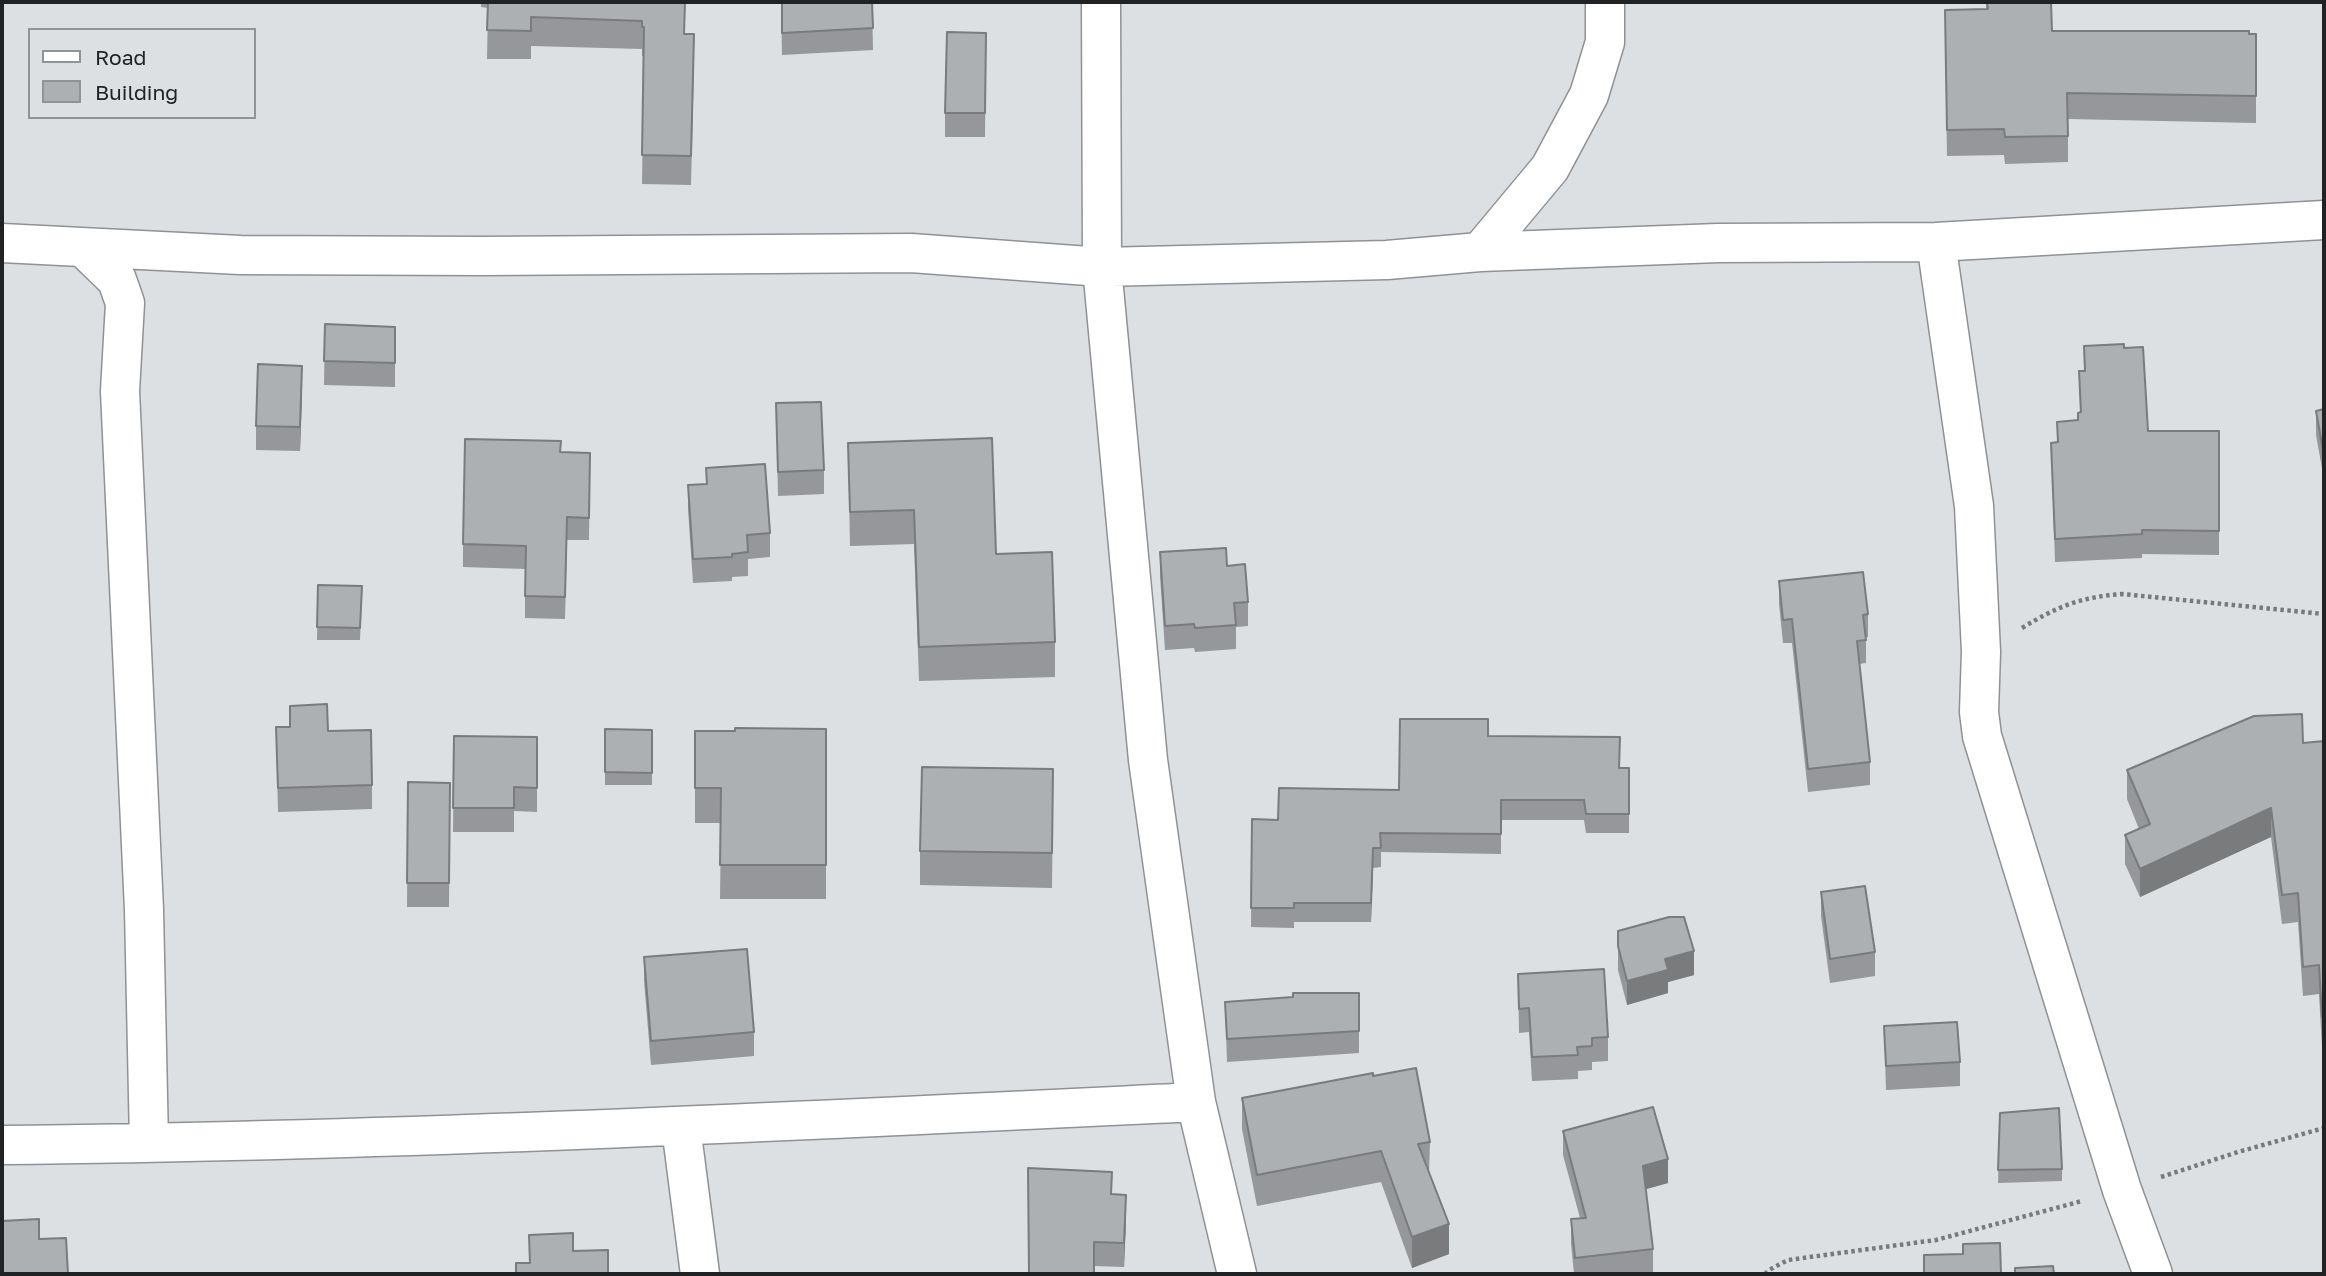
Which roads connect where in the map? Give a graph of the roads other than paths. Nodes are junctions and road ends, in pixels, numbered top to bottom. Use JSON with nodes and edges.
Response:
{"nodes":[{"id":1,"x":1101,"y":2,"type":"edge"},
{"id":2,"x":1605,"y":2,"type":"edge"},
{"id":3,"x":2324,"y":220,"type":"edge"},
{"id":4,"x":1936,"y":242,"type":"junction"},
{"id":5,"x":2,"y":243,"type":"edge"},
{"id":6,"x":84,"y":248,"type":"junction"},
{"id":7,"x":1480,"y":252,"type":"junction"},
{"id":8,"x":1102,"y":267,"type":"junction"},
{"id":9,"x":1196,"y":1102,"type":"junction"},
{"id":10,"x":681,"y":1127,"type":"junction"},
{"id":11,"x":149,"y":1143,"type":"junction"},
{"id":12,"x":2,"y":1145,"type":"edge"},
{"id":13,"x":700,"y":1274,"type":"edge"},
{"id":14,"x":1237,"y":1274,"type":"edge"},
{"id":15,"x":2153,"y":1274,"type":"edge"}],
"edges":[{"from":1,"to":8,"type":"street"},
{"from":2,"to":7,"type":"street"},
{"from":3,"to":4,"type":"street"},
{"from":4,"to":7,"type":"street"},
{"from":4,"to":15,"type":"street"},
{"from":5,"to":6,"type":"street"},
{"from":6,"to":8,"type":"street"},
{"from":6,"to":11,"type":"street"},
{"from":7,"to":8,"type":"street"},
{"from":8,"to":9,"type":"street"},
{"from":9,"to":10,"type":"street"},
{"from":9,"to":14,"type":"street"},
{"from":10,"to":11,"type":"street"},
{"from":10,"to":13,"type":"street"},
{"from":11,"to":12,"type":"street"}]}
